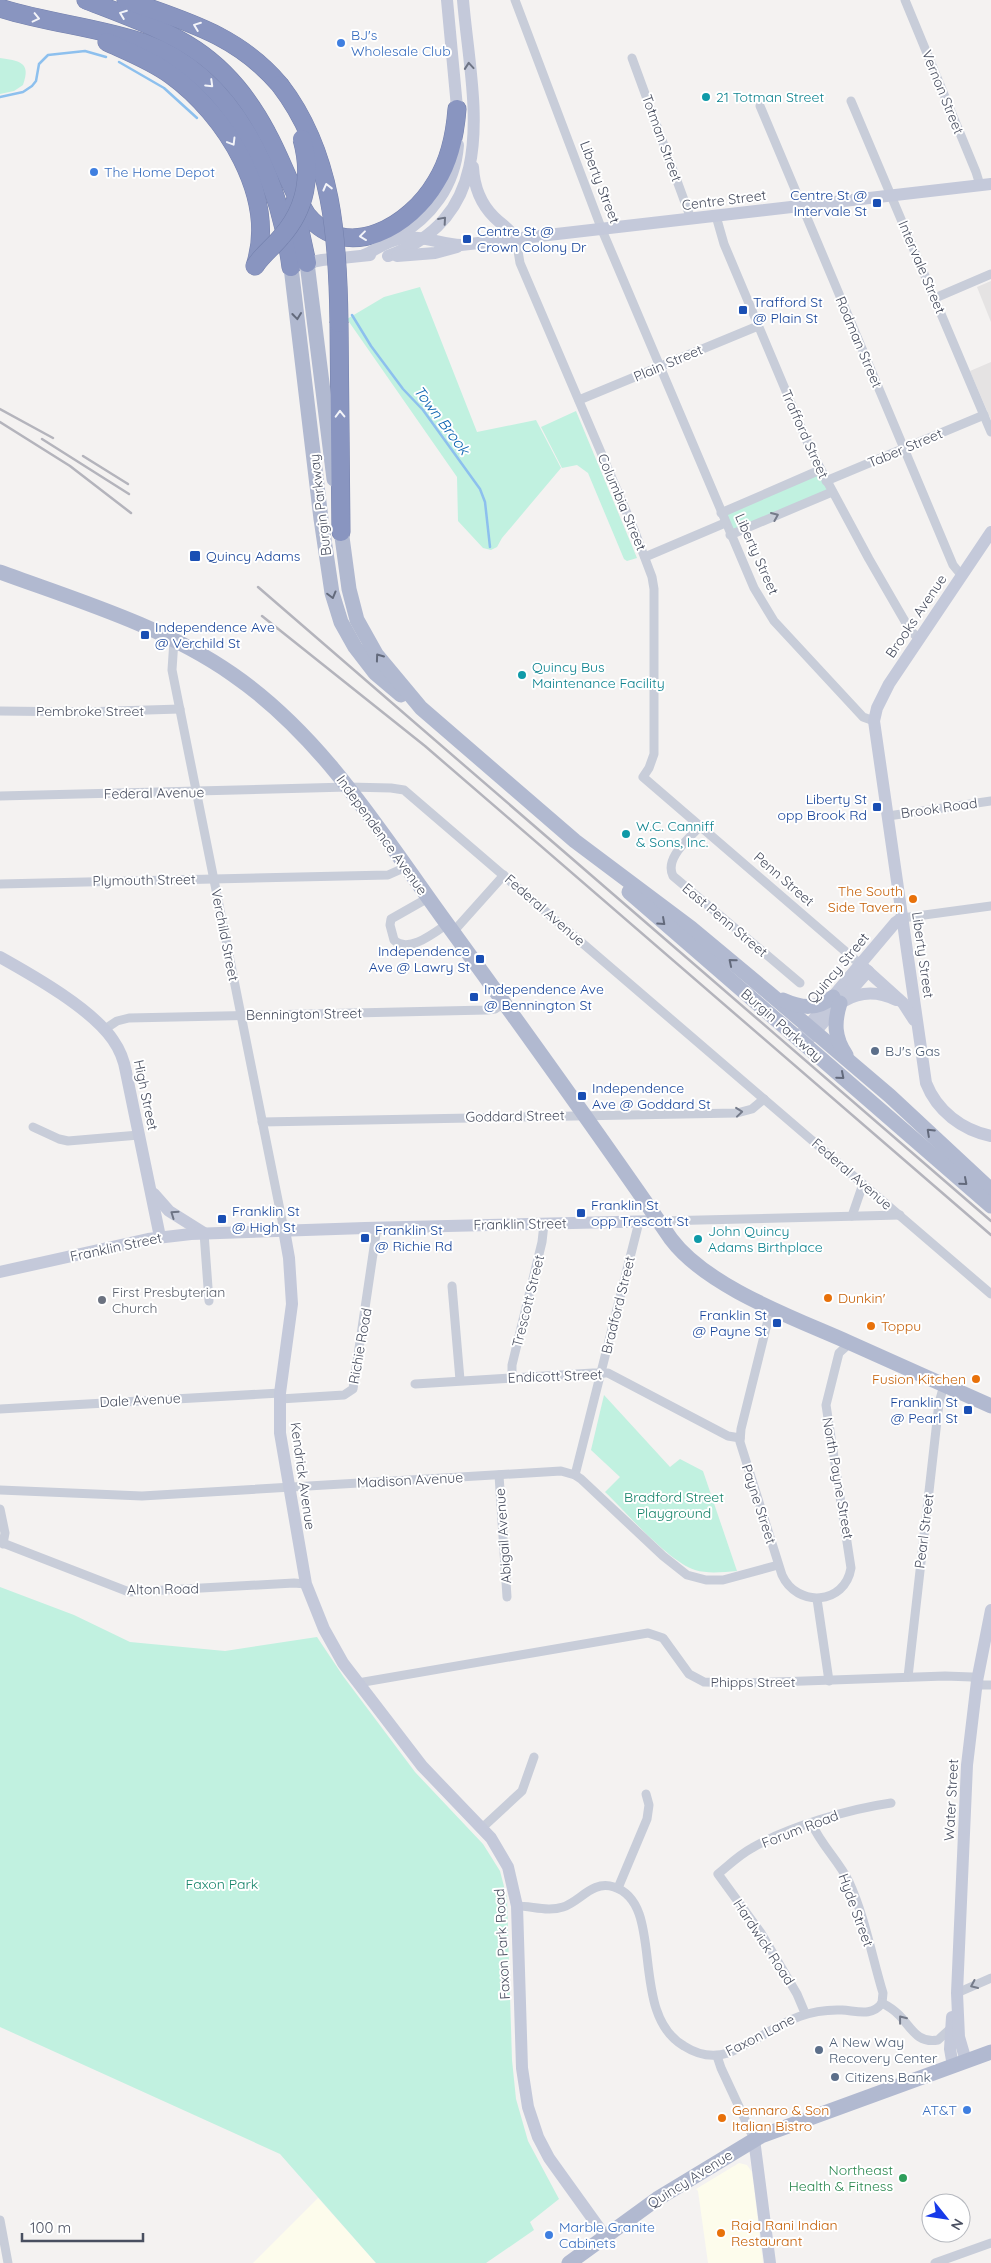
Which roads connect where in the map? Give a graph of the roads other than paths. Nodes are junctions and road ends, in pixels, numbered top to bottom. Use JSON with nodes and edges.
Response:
{"nodes":[{"id":1,"x":86,"y":0,"type":"edge"},
{"id":2,"x":126,"y":0,"type":"edge"},
{"id":3,"x":447,"y":0,"type":"edge"},
{"id":4,"x":463,"y":0,"type":"edge"},
{"id":5,"x":515,"y":0,"type":"edge"},
{"id":6,"x":905,"y":0,"type":"edge"},
{"id":7,"x":5,"y":11,"type":"edge"},
{"id":8,"x":121,"y":42,"type":"junction"},
{"id":9,"x":632,"y":58,"type":"dead end"},
{"id":10,"x":280,"y":85,"type":"junction"},
{"id":11,"x":851,"y":101,"type":"dead end"},
{"id":12,"x":760,"y":106,"type":"dead end"},
{"id":13,"x":457,"y":109,"type":"junction"},
{"id":14,"x":472,"y":161,"type":"junction"},
{"id":15,"x":284,"y":169,"type":"junction"},
{"id":16,"x":986,"y":184,"type":"edge"},
{"id":17,"x":892,"y":196,"type":"junction"},
{"id":18,"x":802,"y":206,"type":"junction"},
{"id":19,"x":716,"y":216,"type":"junction"},
{"id":20,"x":691,"y":219,"type":"junction"},
{"id":21,"x":602,"y":230,"type":"junction"},
{"id":22,"x":416,"y":236,"type":"junction"},
{"id":23,"x":516,"y":239,"type":"junction"},
{"id":24,"x":461,"y":245,"type":"junction"},
{"id":25,"x":387,"y":250,"type":"junction"},
{"id":26,"x":427,"y":253,"type":"junction"},
{"id":27,"x":299,"y":265,"type":"junction"},
{"id":28,"x":991,"y":274,"type":"edge"},
{"id":29,"x":935,"y":298,"type":"junction"},
{"id":30,"x":758,"y":326,"type":"junction"},
{"id":31,"x":660,"y":366,"type":"junction"},
{"id":32,"x":579,"y":400,"type":"junction"},
{"id":33,"x":984,"y":415,"type":"junction"},
{"id":34,"x":991,"y":432,"type":"edge"},
{"id":35,"x":904,"y":449,"type":"junction"},
{"id":36,"x":820,"y":470,"type":"junction"},
{"id":37,"x":826,"y":481,"type":"junction"},
{"id":38,"x":832,"y":492,"type":"junction"},
{"id":39,"x":721,"y":513,"type":"junction"},
{"id":40,"x":725,"y":523,"type":"junction"},
{"id":41,"x":341,"y":532,"type":"junction"},
{"id":42,"x":991,"y":532,"type":"edge"},
{"id":43,"x":730,"y":535,"type":"junction"},
{"id":44,"x":645,"y":558,"type":"junction"},
{"id":45,"x":0,"y":572,"type":"edge"},
{"id":46,"x":962,"y":576,"type":"junction"},
{"id":47,"x":919,"y":639,"type":"junction"},
{"id":48,"x":174,"y":640,"type":"junction"},
{"id":49,"x":421,"y":708,"type":"junction"},
{"id":50,"x":180,"y":709,"type":"junction"},
{"id":51,"x":0,"y":711,"type":"edge"},
{"id":52,"x":874,"y":721,"type":"junction"},
{"id":53,"x":643,"y":778,"type":"joint"},
{"id":54,"x":348,"y":787,"type":"junction"},
{"id":55,"x":197,"y":792,"type":"junction"},
{"id":56,"x":0,"y":796,"type":"edge"},
{"id":57,"x":991,"y":801,"type":"edge"},
{"id":58,"x":888,"y":816,"type":"junction"},
{"id":59,"x":700,"y":826,"type":"junction"},
{"id":60,"x":575,"y":841,"type":"junction"},
{"id":61,"x":406,"y":867,"type":"junction"},
{"id":62,"x":504,"y":875,"type":"junction"},
{"id":63,"x":214,"y":878,"type":"junction"},
{"id":64,"x":0,"y":884,"type":"edge"},
{"id":65,"x":428,"y":898,"type":"junction"},
{"id":66,"x":991,"y":906,"type":"edge"},
{"id":67,"x":902,"y":918,"type":"junction"},
{"id":68,"x":450,"y":928,"type":"junction"},
{"id":69,"x":0,"y":957,"type":"edge"},
{"id":70,"x":864,"y":967,"type":"junction"},
{"id":71,"x":800,"y":982,"type":"dead end"},
{"id":72,"x":769,"y":993,"type":"junction"},
{"id":73,"x":836,"y":1000,"type":"junction"},
{"id":74,"x":504,"y":1003,"type":"junction"},
{"id":75,"x":903,"y":1003,"type":"junction"},
{"id":76,"x":241,"y":1016,"type":"junction"},
{"id":77,"x":105,"y":1029,"type":"junction"},
{"id":78,"x":811,"y":1029,"type":"junction"},
{"id":79,"x":918,"y":1031,"type":"junction"},
{"id":80,"x":801,"y":1041,"type":"junction"},
{"id":81,"x":860,"y":1071,"type":"junction"},
{"id":82,"x":764,"y":1099,"type":"junction"},
{"id":83,"x":585,"y":1114,"type":"junction"},
{"id":84,"x":262,"y":1122,"type":"junction"},
{"id":85,"x":33,"y":1127,"type":"dead end"},
{"id":86,"x":139,"y":1135,"type":"junction"},
{"id":87,"x":991,"y":1136,"type":"edge"},
{"id":88,"x":863,"y":1184,"type":"junction"},
{"id":89,"x":151,"y":1188,"type":"junction"},
{"id":90,"x":991,"y":1190,"type":"edge"},
{"id":91,"x":991,"y":1206,"type":"edge"},
{"id":92,"x":900,"y":1215,"type":"junction"},
{"id":93,"x":852,"y":1216,"type":"junction"},
{"id":94,"x":659,"y":1221,"type":"junction"},
{"id":95,"x":639,"y":1222,"type":"junction"},
{"id":96,"x":544,"y":1224,"type":"junction"},
{"id":97,"x":377,"y":1227,"type":"junction"},
{"id":98,"x":284,"y":1230,"type":"junction"},
{"id":99,"x":204,"y":1233,"type":"junction"},
{"id":100,"x":160,"y":1238,"type":"junction"},
{"id":101,"x":0,"y":1272,"type":"edge"},
{"id":102,"x":452,"y":1286,"type":"dead end"},
{"id":103,"x":991,"y":1294,"type":"edge"},
{"id":104,"x":209,"y":1301,"type":"dead end"},
{"id":105,"x":771,"y":1308,"type":"junction"},
{"id":106,"x":850,"y":1343,"type":"junction"},
{"id":107,"x":601,"y":1373,"type":"junction"},
{"id":108,"x":512,"y":1378,"type":"junction"},
{"id":109,"x":460,"y":1380,"type":"junction"},
{"id":110,"x":415,"y":1384,"type":"dead end"},
{"id":111,"x":944,"y":1385,"type":"junction"},
{"id":112,"x":280,"y":1396,"type":"junction"},
{"id":113,"x":991,"y":1406,"type":"edge"},
{"id":114,"x":0,"y":1409,"type":"edge"},
{"id":115,"x":740,"y":1438,"type":"junction"},
{"id":116,"x":499,"y":1475,"type":"junction"},
{"id":117,"x":575,"y":1475,"type":"junction"},
{"id":118,"x":288,"y":1487,"type":"junction"},
{"id":119,"x":0,"y":1490,"type":"edge"},
{"id":120,"x":0,"y":1509,"type":"edge"},
{"id":121,"x":2,"y":1543,"type":"edge"},
{"id":122,"x":778,"y":1565,"type":"junction"},
{"id":123,"x":306,"y":1584,"type":"junction"},
{"id":124,"x":507,"y":1597,"type":"dead end"},
{"id":125,"x":817,"y":1599,"type":"junction"},
{"id":126,"x":991,"y":1610,"type":"edge"},
{"id":127,"x":908,"y":1677,"type":"junction"},
{"id":128,"x":829,"y":1681,"type":"junction"},
{"id":129,"x":977,"y":1681,"type":"junction"},
{"id":130,"x":358,"y":1683,"type":"junction"},
{"id":131,"x":991,"y":1685,"type":"edge"},
{"id":132,"x":534,"y":1757,"type":"dead end"},
{"id":133,"x":646,"y":1794,"type":"dead end"},
{"id":134,"x":891,"y":1803,"type":"dead end"},
{"id":135,"x":812,"y":1824,"type":"junction"},
{"id":136,"x":482,"y":1828,"type":"junction"},
{"id":137,"x":718,"y":1874,"type":"joint"},
{"id":138,"x":618,"y":1888,"type":"junction"},
{"id":139,"x":517,"y":1906,"type":"junction"},
{"id":140,"x":991,"y":1978,"type":"edge"},
{"id":141,"x":957,"y":1993,"type":"junction"},
{"id":142,"x":882,"y":2003,"type":"junction"},
{"id":143,"x":805,"y":2013,"type":"junction"},
{"id":144,"x":950,"y":2029,"type":"junction"},
{"id":145,"x":991,"y":2052,"type":"edge"},
{"id":146,"x":717,"y":2056,"type":"junction"},
{"id":147,"x":960,"y":2063,"type":"junction"},
{"id":148,"x":754,"y":2139,"type":"junction"},
{"id":149,"x":0,"y":2220,"type":"edge"},
{"id":150,"x":605,"y":2236,"type":"junction"},
{"id":151,"x":991,"y":2243,"type":"edge"},
{"id":152,"x":8,"y":2263,"type":"edge"},
{"id":153,"x":569,"y":2263,"type":"edge"},
{"id":154,"x":770,"y":2263,"type":"edge"},
{"id":155,"x":936,"y":2263,"type":"edge"}],
"edges":[{"from":15,"to":1,"type":"highway","one_way":true},
{"from":10,"to":2,"type":"highway","one_way":true},
{"from":3,"to":13,"type":"street"},
{"from":14,"to":4,"type":"street","one_way":true},
{"from":5,"to":21,"type":"street","name":"Liberty Street"},
{"from":6,"to":16,"type":"street","name":"Vernon Street"},
{"from":7,"to":8,"type":"highway","one_way":true},
{"from":8,"to":10,"type":"highway","one_way":true,"bridge":true},
{"from":8,"to":27,"type":"highway","one_way":true},
{"from":9,"to":20,"type":"street","name":"Totman Street"},
{"from":41,"to":10,"type":"highway","one_way":true,"bridge":true},
{"from":11,"to":17,"type":"street","name":"Intervale Street"},
{"from":12,"to":18,"type":"street","name":"Rodman Street"},
{"from":13,"to":15,"type":"highway","one_way":true},
{"from":13,"to":22,"type":"street"},
{"from":22,"to":14,"type":"street","one_way":true},
{"from":14,"to":23,"type":"street"},
{"from":15,"to":27,"type":"highway"},
{"from":16,"to":17,"type":"street","name":"Centre Street"},
{"from":17,"to":18,"type":"street","name":"Centre Street"},
{"from":17,"to":29,"type":"street","name":"Intervale Street"},
{"from":18,"to":19,"type":"street","name":"Centre Street"},
{"from":18,"to":35,"type":"street","name":"Rodman Street"},
{"from":19,"to":20,"type":"street","name":"Centre Street"},
{"from":19,"to":30,"type":"street","name":"Trafford Street"},
{"from":20,"to":21,"type":"street","name":"Centre Street"},
{"from":21,"to":23,"type":"street","name":"Centre Street"},
{"from":21,"to":31,"type":"street","name":"Liberty Street"},
{"from":22,"to":24,"type":"street","name":"Centre Street"},
{"from":22,"to":25,"type":"street","name":"Centre Street"},
{"from":22,"to":26,"type":"street"},
{"from":23,"to":24,"type":"street","name":"Centre Street"},
{"from":23,"to":32,"type":"street","name":"Columbia Street"},
{"from":24,"to":26,"type":"street","name":"Centre Street"},
{"from":25,"to":26,"type":"street","name":"Centre Street"},
{"from":25,"to":27,"type":"street","name":"Centre Street"},
{"from":27,"to":41,"type":"main road","name":"Burgin Parkway"},
{"from":27,"to":49,"type":"main road","name":"Burgin Parkway","one_way":true},
{"from":28,"to":29,"type":"street"},
{"from":29,"to":33,"type":"street","name":"Intervale Street"},
{"from":30,"to":31,"type":"street","name":"Plain Street"},
{"from":30,"to":36,"type":"street","name":"Trafford Street"},
{"from":31,"to":32,"type":"street","name":"Plain Street"},
{"from":31,"to":39,"type":"street","name":"Liberty Street"},
{"from":32,"to":44,"type":"street","name":"Columbia Street"},
{"from":33,"to":34,"type":"street","name":"Intervale Street"},
{"from":33,"to":35,"type":"street","name":"Taber Street"},
{"from":35,"to":37,"type":"street","name":"Taber Street"},
{"from":35,"to":46,"type":"street","name":"Rodman Street"},
{"from":36,"to":37,"type":"street","name":"Trafford Street"},
{"from":36,"to":39,"type":"street"},
{"from":37,"to":38,"type":"street","name":"Trafford Street"},
{"from":43,"to":38,"type":"street","one_way":true},
{"from":38,"to":47,"type":"street","name":"Trafford Street"},
{"from":39,"to":40,"type":"street","name":"Liberty Street"},
{"from":40,"to":43,"type":"street","name":"Liberty Street"},
{"from":40,"to":44,"type":"street"},
{"from":49,"to":41,"type":"main road","name":"Burgin Parkway","one_way":true},
{"from":42,"to":46,"type":"street","name":"Brooks Avenue"},
{"from":43,"to":52,"type":"street","name":"Liberty Street"},
{"from":44,"to":53,"type":"street","name":"Columbia Street"},
{"from":45,"to":48,"type":"main road","name":"Independence Avenue"},
{"from":46,"to":47,"type":"street","name":"Brooks Avenue"},
{"from":47,"to":52,"type":"street","name":"Brooks Avenue"},
{"from":48,"to":50,"type":"street","name":"Verchild Street"},
{"from":48,"to":54,"type":"main road","name":"Independence Avenue"},
{"from":49,"to":60,"type":"main road","name":"Burgin Parkway"},
{"from":50,"to":51,"type":"street","name":"Pembroke Street"},
{"from":50,"to":55,"type":"street","name":"Verchild Street"},
{"from":52,"to":58,"type":"street","name":"Liberty Street"},
{"from":53,"to":59,"type":"street","name":"Penn Street"},
{"from":54,"to":55,"type":"street","name":"Federal Avenue"},
{"from":54,"to":61,"type":"main road","name":"Independence Avenue"},
{"from":54,"to":62,"type":"street","name":"Federal Avenue"},
{"from":55,"to":56,"type":"street","name":"Federal Avenue"},
{"from":55,"to":63,"type":"street","name":"Verchild Street"},
{"from":57,"to":58,"type":"street","name":"Brook Road"},
{"from":58,"to":67,"type":"street","name":"Liberty Street"},
{"from":59,"to":70,"type":"street","name":"Penn Street"},
{"from":59,"to":71,"type":"street","name":"East Penn Street"},
{"from":72,"to":60,"type":"main road","name":"Burgin Parkway","one_way":true},
{"from":60,"to":80,"type":"main road","name":"Burgin Parkway","one_way":true},
{"from":61,"to":63,"type":"street","name":"Plymouth Street"},
{"from":61,"to":65,"type":"main road","name":"Independence Avenue"},
{"from":62,"to":68,"type":"street"},
{"from":62,"to":82,"type":"street","name":"Federal Avenue"},
{"from":63,"to":64,"type":"street","name":"Plymouth Street"},
{"from":63,"to":76,"type":"street","name":"Verchild Street"},
{"from":65,"to":68,"type":"main road","name":"Independence Avenue"},
{"from":65,"to":68,"type":"street"},
{"from":66,"to":67,"type":"street"},
{"from":67,"to":70,"type":"street","name":"Quincy Street"},
{"from":67,"to":79,"type":"street","name":"Liberty Street"},
{"from":68,"to":74,"type":"main road","name":"Independence Avenue"},
{"from":69,"to":77,"type":"street","name":"High Street"},
{"from":70,"to":73,"type":"street","name":"Quincy Street"},
{"from":70,"to":75,"type":"street","name":"Penn Street"},
{"from":72,"to":73,"type":"main road"},
{"from":72,"to":78,"type":"main road","name":"Burgin Parkway"},
{"from":73,"to":75,"type":"street"},
{"from":73,"to":78,"type":"street","name":"Quincy Street"},
{"from":73,"to":81,"type":"main road"},
{"from":74,"to":76,"type":"street","name":"Bennington Street"},
{"from":74,"to":83,"type":"main road","name":"Independence Avenue"},
{"from":75,"to":79,"type":"street","name":"Penn Street"},
{"from":76,"to":77,"type":"street","name":"Bennington Street"},
{"from":76,"to":84,"type":"street","name":"Verchild Street"},
{"from":77,"to":86,"type":"street","name":"High Street"},
{"from":78,"to":80,"type":"street","name":"Quincy Street"},
{"from":78,"to":81,"type":"main road","name":"Burgin Parkway"},
{"from":79,"to":87,"type":"street","name":"Liberty Street"},
{"from":80,"to":91,"type":"main road","name":"Burgin Parkway","one_way":true},
{"from":90,"to":81,"type":"main road","name":"Burgin Parkway","one_way":true},
{"from":83,"to":82,"type":"street","name":"Goddard Street","one_way":true},
{"from":82,"to":88,"type":"street","name":"Federal Avenue"},
{"from":83,"to":84,"type":"street","name":"Goddard Street"},
{"from":83,"to":94,"type":"main road","name":"Independence Avenue"},
{"from":84,"to":98,"type":"street","name":"Verchild Street"},
{"from":85,"to":86,"type":"street"},
{"from":86,"to":89,"type":"street","name":"High Street"},
{"from":88,"to":92,"type":"street","name":"Federal Avenue"},
{"from":88,"to":93,"type":"street"},
{"from":99,"to":89,"type":"street","one_way":true},
{"from":89,"to":100,"type":"street","name":"High Street"},
{"from":92,"to":93,"type":"street"},
{"from":92,"to":103,"type":"street","name":"Federal Avenue"},
{"from":93,"to":94,"type":"street"},
{"from":94,"to":95,"type":"street","name":"Franklin Street"},
{"from":94,"to":105,"type":"main road"},
{"from":95,"to":96,"type":"street","name":"Franklin Street"},
{"from":95,"to":107,"type":"street","name":"Bradford Street"},
{"from":96,"to":97,"type":"street","name":"Franklin Street"},
{"from":96,"to":108,"type":"street","name":"Trescott Street"},
{"from":97,"to":98,"type":"street","name":"Franklin Street"},
{"from":97,"to":112,"type":"street","name":"Richie Road"},
{"from":98,"to":99,"type":"street","name":"Franklin Street"},
{"from":98,"to":112,"type":"street","name":"Kendrick Avenue"},
{"from":99,"to":100,"type":"street","name":"Franklin Street"},
{"from":99,"to":104,"type":"street"},
{"from":100,"to":101,"type":"street","name":"Franklin Street"},
{"from":102,"to":109,"type":"street"},
{"from":105,"to":106,"type":"main road"},
{"from":105,"to":115,"type":"street"},
{"from":106,"to":111,"type":"main road"},
{"from":106,"to":125,"type":"street","name":"North Payne Street"},
{"from":107,"to":108,"type":"street","name":"Endicott Street"},
{"from":107,"to":115,"type":"street","name":"Endicott Street"},
{"from":107,"to":117,"type":"street","name":"Bradford Street"},
{"from":108,"to":109,"type":"street","name":"Endicott Street"},
{"from":109,"to":110,"type":"street","name":"Endicott Street"},
{"from":111,"to":113,"type":"main road"},
{"from":111,"to":127,"type":"street","name":"Pearl Street"},
{"from":112,"to":114,"type":"street","name":"Dale Avenue"},
{"from":112,"to":118,"type":"street","name":"Kendrick Avenue"},
{"from":115,"to":122,"type":"street","name":"Payne Street"},
{"from":116,"to":117,"type":"street","name":"Madison Avenue"},
{"from":116,"to":118,"type":"street","name":"Madison Avenue"},
{"from":116,"to":124,"type":"street","name":"Abigail Avenue"},
{"from":117,"to":122,"type":"street"},
{"from":118,"to":119,"type":"street","name":"Madison Avenue"},
{"from":118,"to":123,"type":"street","name":"Kendrick Avenue"},
{"from":120,"to":121,"type":"street"},
{"from":121,"to":123,"type":"street","name":"Alton Road"},
{"from":122,"to":125,"type":"street","name":"Payne Street"},
{"from":123,"to":130,"type":"street","name":"Kendrick Avenue"},
{"from":125,"to":128,"type":"street"},
{"from":126,"to":129,"type":"street","name":"Water Street"},
{"from":127,"to":128,"type":"street","name":"Phipps Street"},
{"from":127,"to":129,"type":"street","name":"Phipps Street"},
{"from":128,"to":130,"type":"street","name":"Phipps Street"},
{"from":129,"to":131,"type":"street","name":"Phipps Street"},
{"from":129,"to":141,"type":"street","name":"Water Street"},
{"from":130,"to":136,"type":"street","name":"Faxon Park Road"},
{"from":132,"to":136,"type":"street"},
{"from":133,"to":138,"type":"street"},
{"from":134,"to":135,"type":"street","name":"Forum Road"},
{"from":135,"to":137,"type":"street","name":"Forum Road"},
{"from":135,"to":142,"type":"street","name":"Hyde Street"},
{"from":136,"to":139,"type":"street","name":"Faxon Park Road"},
{"from":137,"to":143,"type":"street","name":"Hardwick Road"},
{"from":138,"to":139,"type":"street"},
{"from":138,"to":146,"type":"street","name":"Faxon Lane"},
{"from":139,"to":150,"type":"street","name":"Faxon Park Road"},
{"from":140,"to":141,"type":"street","one_way":true},
{"from":141,"to":144,"type":"street","name":"Water Street"},
{"from":141,"to":147,"type":"street","name":"Water Street"},
{"from":142,"to":143,"type":"street","name":"Faxon Lane"},
{"from":144,"to":142,"type":"street","one_way":true},
{"from":143,"to":146,"type":"street","name":"Faxon Lane"},
{"from":144,"to":147,"type":"street","name":"Water Street"},
{"from":145,"to":147,"type":"main road","name":"Quincy Avenue"},
{"from":146,"to":148,"type":"street"},
{"from":147,"to":148,"type":"main road","name":"Quincy Avenue"},
{"from":148,"to":150,"type":"main road","name":"Quincy Avenue"},
{"from":148,"to":154,"type":"street"},
{"from":149,"to":152,"type":"street"},
{"from":150,"to":153,"type":"main road","name":"Quincy Avenue"},
{"from":151,"to":155,"type":"street"}]}
